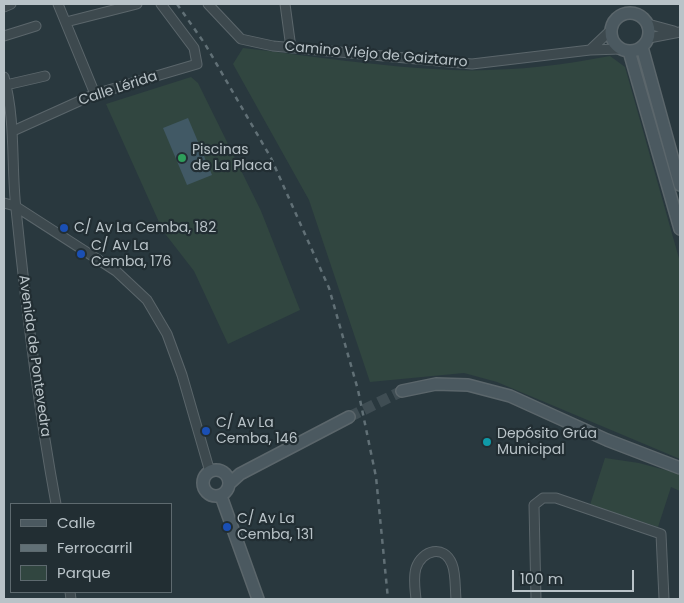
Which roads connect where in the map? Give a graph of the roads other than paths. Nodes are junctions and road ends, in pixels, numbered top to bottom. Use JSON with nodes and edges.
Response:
{"nodes":[{"id":1,"x":11,"y":4,"type":"edge"},
{"id":2,"x":58,"y":4,"type":"edge"},
{"id":3,"x":137,"y":4,"type":"edge"},
{"id":4,"x":161,"y":4,"type":"edge"},
{"id":5,"x":208,"y":4,"type":"edge"},
{"id":6,"x":284,"y":4,"type":"edge"},
{"id":7,"x":4,"y":7,"type":"edge"},
{"id":8,"x":630,"y":9,"type":"edge"},
{"id":9,"x":66,"y":22,"type":"junction"},
{"id":10,"x":648,"y":24,"type":"junction"},
{"id":11,"x":36,"y":26,"type":"dead end"},
{"id":12,"x":611,"y":30,"type":"junction"},
{"id":13,"x":678,"y":32,"type":"edge"},
{"id":14,"x":4,"y":36,"type":"edge"},
{"id":15,"x":645,"y":42,"type":"junction"},
{"id":16,"x":291,"y":48,"type":"junction"},
{"id":17,"x":590,"y":50,"type":"junction"},
{"id":18,"x":625,"y":50,"type":"junction"},
{"id":19,"x":45,"y":76,"type":"dead end"},
{"id":20,"x":5,"y":81,"type":"edge"},
{"id":21,"x":95,"y":94,"type":"junction"},
{"id":22,"x":14,"y":131,"type":"junction"},
{"id":23,"x":680,"y":185,"type":"edge"},
{"id":24,"x":4,"y":203,"type":"edge"},
{"id":25,"x":16,"y":206,"type":"junction"},
{"id":26,"x":680,"y":229,"type":"edge"},
{"id":27,"x":402,"y":391,"type":"tunnel mouth"},
{"id":28,"x":348,"y":417,"type":"tunnel mouth"},
{"id":29,"x":680,"y":468,"type":"edge"},
{"id":30,"x":210,"y":472,"type":"junction"},
{"id":31,"x":223,"y":473,"type":"junction"},
{"id":32,"x":240,"y":474,"type":"junction"},
{"id":33,"x":229,"y":484,"type":"junction"},
{"id":34,"x":221,"y":496,"type":"junction"},
{"id":35,"x":56,"y":503,"type":"edge"},
{"id":36,"x":258,"y":599,"type":"edge"},
{"id":37,"x":416,"y":599,"type":"edge"},
{"id":38,"x":456,"y":599,"type":"edge"},
{"id":39,"x":536,"y":599,"type":"edge"},
{"id":40,"x":664,"y":599,"type":"edge"}],
"edges":[{"from":1,"to":7,"type":"street"},
{"from":2,"to":9,"type":"street"},
{"from":3,"to":9,"type":"street"},
{"from":4,"to":21,"type":"street","name":"Calle Lérida"},
{"from":5,"to":16,"type":"street","name":"Camino Viejo de Gaiztarro"},
{"from":6,"to":16,"type":"street"},
{"from":8,"to":10,"type":"street"},
{"from":8,"to":12,"type":"street"},
{"from":9,"to":21,"type":"street"},
{"from":10,"to":13,"type":"street"},
{"from":10,"to":15,"type":"street"},
{"from":11,"to":14,"type":"street"},
{"from":12,"to":17,"type":"street"},
{"from":12,"to":18,"type":"street"},
{"from":13,"to":15,"type":"street"},
{"from":15,"to":18,"type":"street"},
{"from":15,"to":23,"type":"street"},
{"from":16,"to":17,"type":"street","name":"Camino Viejo de Gaiztarro"},
{"from":17,"to":18,"type":"street","name":"Camino Viejo de Gaiztarro"},
{"from":18,"to":26,"type":"street"},
{"from":19,"to":20,"type":"street"},
{"from":20,"to":22,"type":"street","name":"Avenida de Pontevedra"},
{"from":21,"to":22,"type":"street","name":"Calle Lérida"},
{"from":22,"to":25,"type":"street","name":"Avenida de Pontevedra"},
{"from":24,"to":25,"type":"street"},
{"from":25,"to":30,"type":"street"},
{"from":25,"to":35,"type":"street","name":"Avenida de Pontevedra"},
{"from":27,"to":29,"type":"street"},
{"from":28,"to":32,"type":"street"},
{"from":30,"to":31,"type":"street"},
{"from":30,"to":34,"type":"street"},
{"from":31,"to":32,"type":"street"},
{"from":31,"to":33,"type":"street"},
{"from":32,"to":33,"type":"street"},
{"from":33,"to":34,"type":"street"},
{"from":34,"to":36,"type":"street"},
{"from":37,"to":38,"type":"street"},
{"from":39,"to":40,"type":"street"}]}
